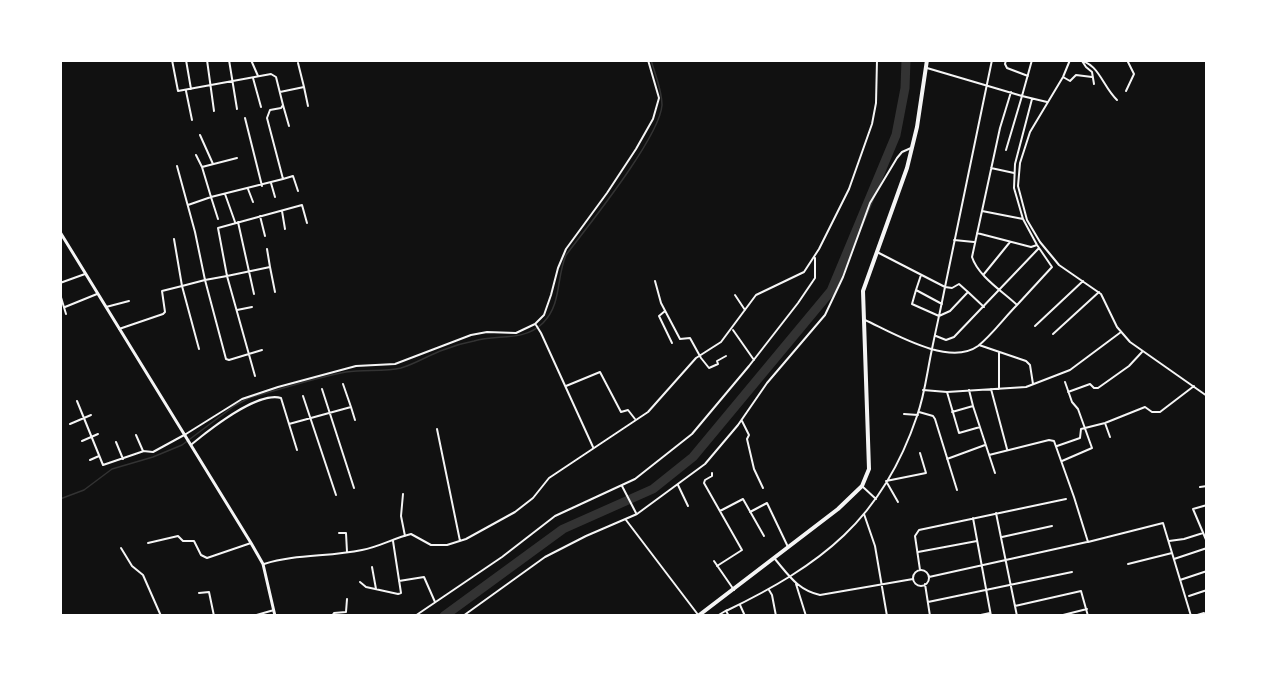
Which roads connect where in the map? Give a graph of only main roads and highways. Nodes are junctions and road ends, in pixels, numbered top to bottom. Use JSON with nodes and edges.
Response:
{"nodes":[{"id":1,"x":927,"y":60,"type":"edge"},
{"id":2,"x":700,"y":616,"type":"edge"}],
"edges":[{"from":1,"to":2,"type":"main road"}]}
